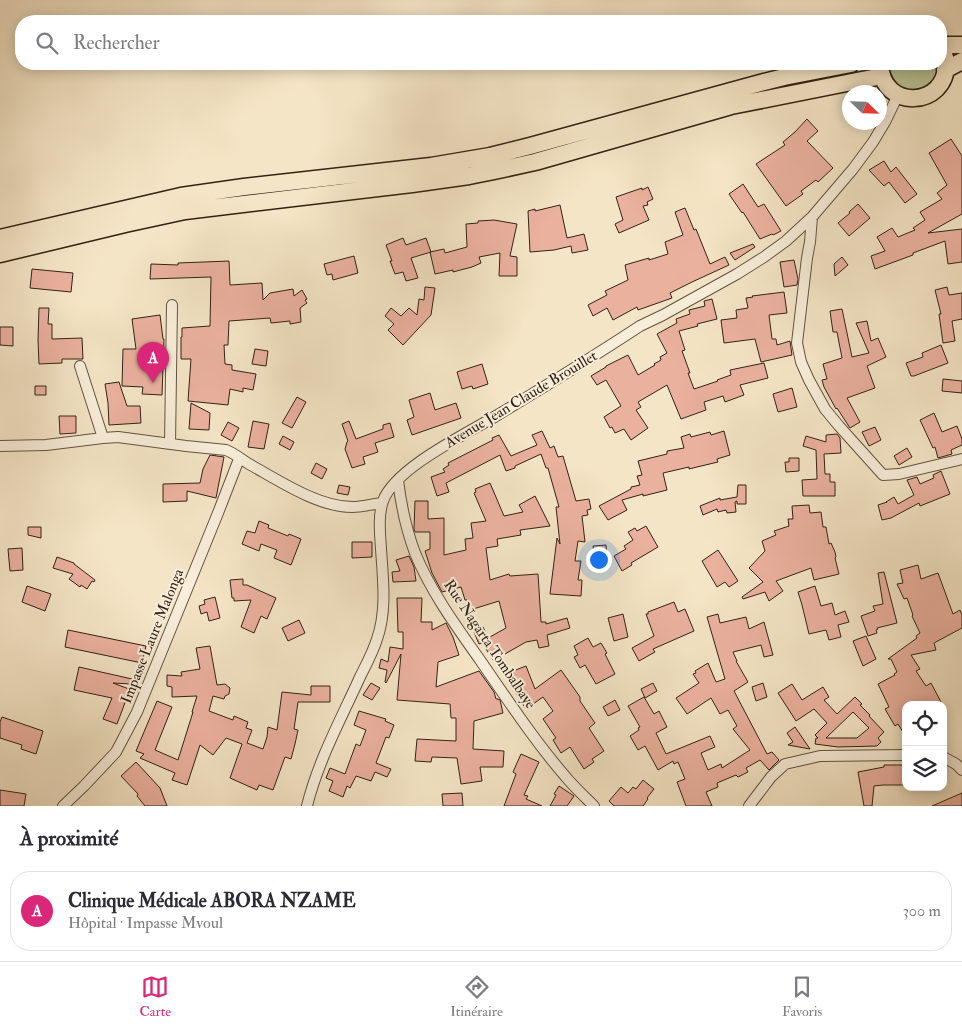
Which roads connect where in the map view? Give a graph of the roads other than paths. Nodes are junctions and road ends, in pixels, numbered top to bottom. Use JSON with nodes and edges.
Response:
{"nodes":[{"id":1,"x":947,"y":45,"type":"edge"},
{"id":2,"x":962,"y":45,"type":"edge"},
{"id":3,"x":962,"y":62,"type":"edge"},
{"id":4,"x":947,"y":69,"type":"edge"},
{"id":5,"x":820,"y":70,"type":"edge"},
{"id":6,"x":881,"y":70,"type":"edge"},
{"id":7,"x":945,"y":70,"type":"edge"},
{"id":8,"x":898,"y":95,"type":"junction"},
{"id":9,"x":812,"y":218,"type":"junction"},
{"id":10,"x":0,"y":238,"type":"edge"},
{"id":11,"x":0,"y":254,"type":"edge"},
{"id":12,"x":172,"y":305,"type":"dead end"},
{"id":13,"x":80,"y":366,"type":"dead end"},
{"id":14,"x":103,"y":438,"type":"junction"},
{"id":15,"x":170,"y":444,"type":"junction"},
{"id":16,"x":0,"y":446,"type":"edge"},
{"id":17,"x":239,"y":459,"type":"junction"},
{"id":18,"x":962,"y":459,"type":"edge"},
{"id":19,"x":398,"y":480,"type":"junction"},
{"id":20,"x":382,"y":503,"type":"junction"},
{"id":21,"x":902,"y":755,"type":"edge"},
{"id":22,"x":947,"y":759,"type":"edge"},
{"id":23,"x":962,"y":770,"type":"edge"},
{"id":24,"x":63,"y":806,"type":"edge"},
{"id":25,"x":307,"y":806,"type":"edge"},
{"id":26,"x":594,"y":806,"type":"edge"},
{"id":27,"x":749,"y":806,"type":"edge"}],
"edges":[{"from":1,"to":2,"type":"main road"},
{"from":3,"to":4,"type":"main road"},
{"from":5,"to":10,"type":"main road"},
{"from":6,"to":8,"type":"main road"},
{"from":6,"to":11,"type":"main road"},
{"from":7,"to":8,"type":"main road"},
{"from":8,"to":9,"type":"street","name":"Avenue Jean Claude Brouillet"},
{"from":9,"to":18,"type":"street"},
{"from":9,"to":19,"type":"street","name":"Avenue Jean Claude Brouillet"},
{"from":12,"to":15,"type":"street"},
{"from":13,"to":14,"type":"street"},
{"from":14,"to":15,"type":"street"},
{"from":14,"to":16,"type":"street"},
{"from":15,"to":17,"type":"street"},
{"from":17,"to":20,"type":"street"},
{"from":17,"to":24,"type":"street","name":"Impasse Laure Malonga"},
{"from":19,"to":20,"type":"street","name":"Avenue Jean Claude Brouillet"},
{"from":19,"to":26,"type":"street","name":"Rue Nagarta Tombalbaye"},
{"from":20,"to":25,"type":"street","name":"Avenue Jean Claude Brouillet"},
{"from":21,"to":27,"type":"street"},
{"from":22,"to":23,"type":"street"}]}
